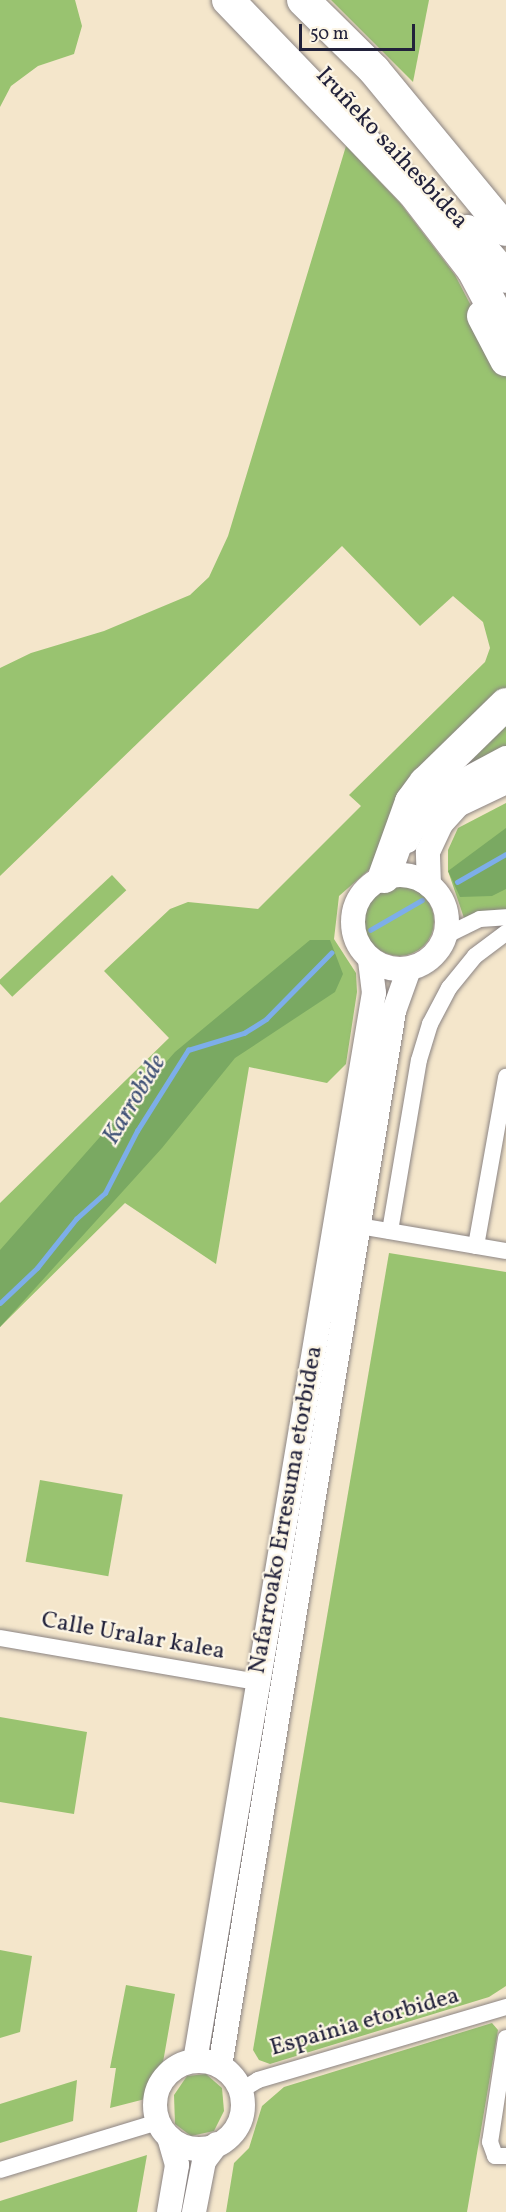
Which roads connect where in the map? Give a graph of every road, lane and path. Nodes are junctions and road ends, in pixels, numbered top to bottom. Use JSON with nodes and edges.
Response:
{"nodes":[{"id":1,"x":228,"y":0,"type":"edge"},
{"id":2,"x":248,"y":0,"type":"edge"},
{"id":3,"x":303,"y":0,"type":"edge"},
{"id":4,"x":374,"y":70,"type":"junction"},
{"id":5,"x":366,"y":141,"type":"junction"},
{"id":6,"x":506,"y":199,"type":"edge"},
{"id":7,"x":506,"y":230,"type":"edge"},
{"id":8,"x":506,"y":277,"type":"edge"},
{"id":9,"x":506,"y":332,"type":"edge"},
{"id":10,"x":506,"y":360,"type":"edge"},
{"id":11,"x":506,"y":704,"type":"edge"},
{"id":12,"x":506,"y":758,"type":"edge"},
{"id":13,"x":506,"y":782,"type":"edge"},
{"id":14,"x":390,"y":876,"type":"junction"},
{"id":15,"x":429,"y":885,"type":"junction"},
{"id":16,"x":506,"y":917,"type":"edge"},
{"id":17,"x":506,"y":933,"type":"edge"},
{"id":18,"x":445,"y":936,"type":"junction"},
{"id":19,"x":370,"y":960,"type":"junction"},
{"id":20,"x":409,"y":969,"type":"junction"},
{"id":21,"x":506,"y":1077,"type":"edge"},
{"id":22,"x":359,"y":1226,"type":"junction"},
{"id":23,"x":390,"y":1231,"type":"junction"},
{"id":24,"x":476,"y":1246,"type":"junction"},
{"id":25,"x":506,"y":1251,"type":"edge"},
{"id":26,"x":0,"y":1638,"type":"edge"},
{"id":27,"x":258,"y":1682,"type":"junction"},
{"id":28,"x":506,"y":2007,"type":"edge"},
{"id":29,"x":506,"y":2038,"type":"edge"},
{"id":30,"x":195,"y":2061,"type":"junction"},
{"id":31,"x":220,"y":2066,"type":"junction"},
{"id":32,"x":240,"y":2091,"type":"junction"},
{"id":33,"x":164,"y":2129,"type":"junction"},
{"id":34,"x":217,"y":2144,"type":"junction"},
{"id":35,"x":506,"y":2156,"type":"edge"},
{"id":36,"x":0,"y":2170,"type":"edge"},
{"id":37,"x":169,"y":2212,"type":"edge"},
{"id":38,"x":194,"y":2212,"type":"edge"}],
"edges":[{"from":1,"to":5,"type":"highway"},
{"from":2,"to":8,"type":"highway","name":"Iruñeko saihesbidea"},
{"from":3,"to":4,"type":"highway","name":"Iruñeko saihesbidea"},
{"from":4,"to":6,"type":"highway"},
{"from":4,"to":7,"type":"highway","name":"Iruñeko saihesbidea"},
{"from":5,"to":9,"type":"highway"},
{"from":5,"to":10,"type":"highway"},
{"from":11,"to":14,"type":"highway"},
{"from":12,"to":14,"type":"street"},
{"from":13,"to":15,"type":"street"},
{"from":14,"to":15,"type":"street"},
{"from":14,"to":19,"type":"street"},
{"from":15,"to":18,"type":"street"},
{"from":16,"to":18,"type":"street"},
{"from":17,"to":23,"type":"street"},
{"from":18,"to":20,"type":"street"},
{"from":19,"to":20,"type":"street"},
{"from":19,"to":27,"type":"street","name":"Nafarroako Erresuma etorbidea"},
{"from":20,"to":22,"type":"street","name":"Nafarroako Erresuma etorbidea"},
{"from":21,"to":24,"type":"street"},
{"from":22,"to":23,"type":"street"},
{"from":22,"to":31,"type":"street","name":"Nafarroako Erresuma etorbidea"},
{"from":23,"to":24,"type":"street"},
{"from":24,"to":25,"type":"street"},
{"from":26,"to":27,"type":"street","name":"Calle Uralar kalea"},
{"from":27,"to":30,"type":"street","name":"Nafarroako Erresuma etorbidea"},
{"from":28,"to":32,"type":"street","name":"Espainia etorbidea"},
{"from":29,"to":35,"type":"street"},
{"from":30,"to":31,"type":"street"},
{"from":30,"to":33,"type":"street"},
{"from":31,"to":32,"type":"street"},
{"from":32,"to":34,"type":"street"},
{"from":33,"to":34,"type":"street"},
{"from":33,"to":36,"type":"street"},
{"from":33,"to":37,"type":"street"},
{"from":34,"to":38,"type":"street"}]}
